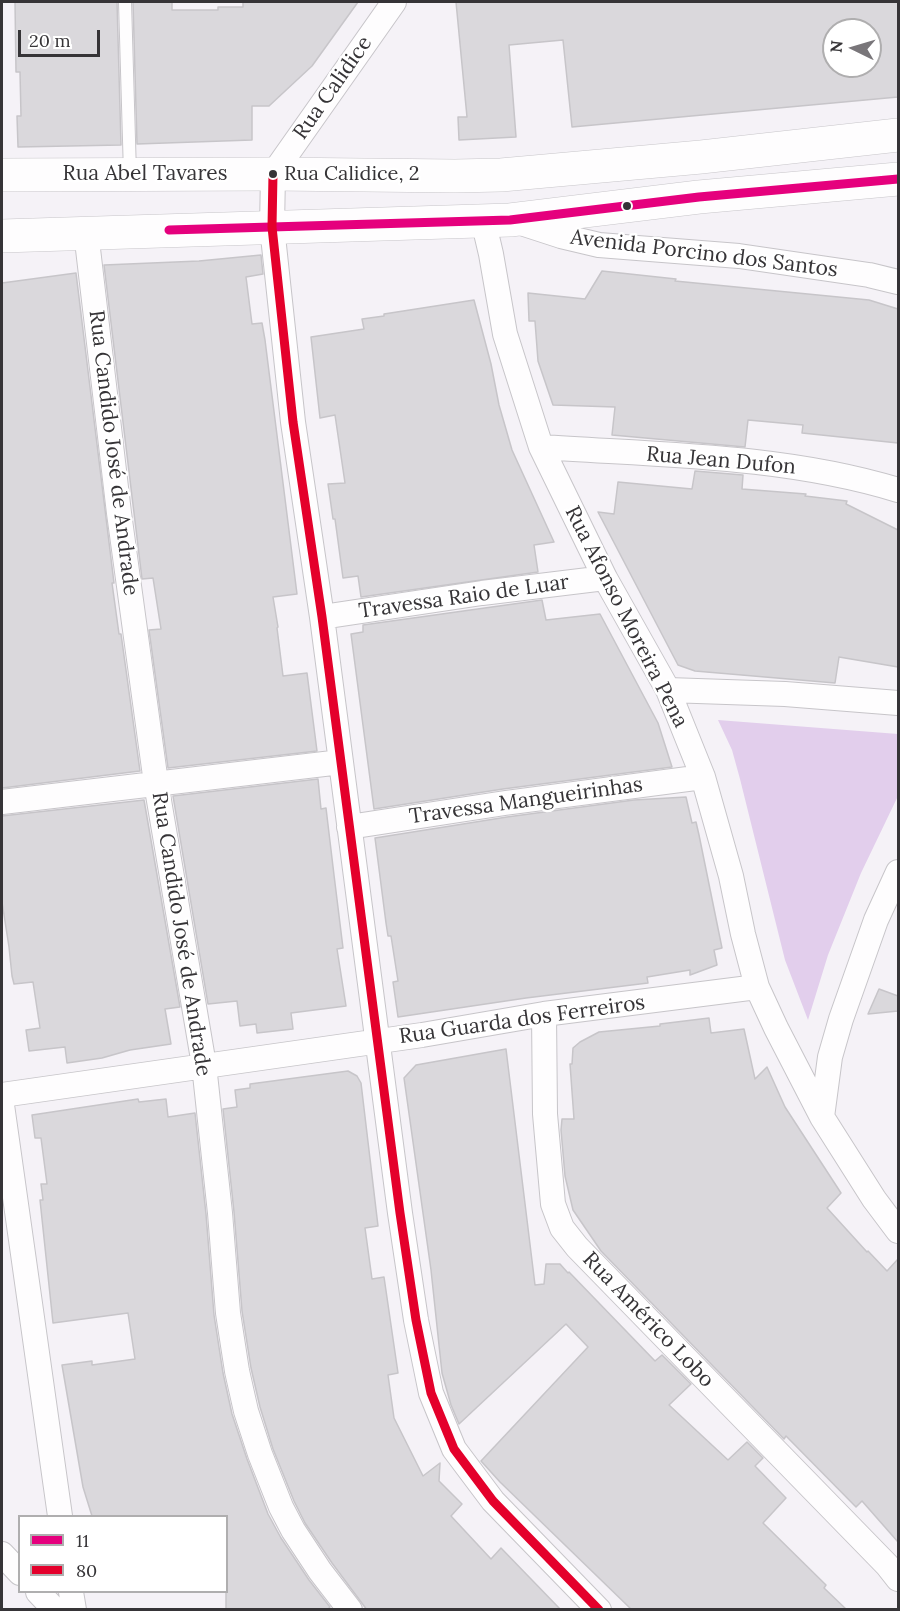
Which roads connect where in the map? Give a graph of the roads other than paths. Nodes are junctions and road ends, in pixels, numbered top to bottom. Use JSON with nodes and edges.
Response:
{"nodes":[{"id":1,"x":125,"y":2,"type":"edge"},
{"id":2,"x":394,"y":2,"type":"edge"},
{"id":3,"x":898,"y":135,"type":"edge"},
{"id":4,"x":130,"y":174,"type":"junction"},
{"id":5,"x":273,"y":174,"type":"junction"},
{"id":6,"x":2,"y":175,"type":"edge"},
{"id":7,"x":898,"y":179,"type":"edge"},
{"id":8,"x":497,"y":220,"type":"junction"},
{"id":9,"x":272,"y":227,"type":"junction"},
{"id":10,"x":86,"y":232,"type":"junction"},
{"id":11,"x":2,"y":236,"type":"edge"},
{"id":12,"x":898,"y":282,"type":"edge"},
{"id":13,"x":541,"y":447,"type":"junction"},
{"id":14,"x":898,"y":490,"type":"edge"},
{"id":15,"x":605,"y":578,"type":"junction"},
{"id":16,"x":322,"y":617,"type":"junction"},
{"id":17,"x":668,"y":690,"type":"junction"},
{"id":18,"x":898,"y":704,"type":"edge"},
{"id":19,"x":341,"y":762,"type":"junction"},
{"id":20,"x":703,"y":777,"type":"junction"},
{"id":21,"x":156,"y":783,"type":"junction"},
{"id":22,"x":2,"y":802,"type":"edge"},
{"id":23,"x":349,"y":827,"type":"junction"},
{"id":24,"x":898,"y":872,"type":"edge"},
{"id":25,"x":757,"y":987,"type":"junction"},
{"id":26,"x":544,"y":1014,"type":"junction"},
{"id":27,"x":377,"y":1041,"type":"junction"},
{"id":28,"x":204,"y":1065,"type":"junction"},
{"id":29,"x":2,"y":1095,"type":"edge"},
{"id":30,"x":2,"y":1105,"type":"edge"},
{"id":31,"x":822,"y":1117,"type":"junction"},
{"id":32,"x":898,"y":1231,"type":"edge"},
{"id":33,"x":60,"y":1515,"type":"edge"},
{"id":34,"x":2,"y":1554,"type":"edge"},
{"id":35,"x":18,"y":1571,"type":"edge"},
{"id":36,"x":893,"y":1572,"type":"edge"},
{"id":37,"x":39,"y":1593,"type":"edge"},
{"id":38,"x":71,"y":1593,"type":"edge"},
{"id":39,"x":55,"y":1610,"type":"edge"},
{"id":40,"x":74,"y":1610,"type":"edge"},
{"id":41,"x":350,"y":1610,"type":"edge"},
{"id":42,"x":599,"y":1610,"type":"edge"}],
"edges":[{"from":1,"to":4,"type":"lane"},
{"from":2,"to":5,"type":"street","name":"Rua Calidice"},
{"from":3,"to":5,"type":"main road","name":"Rua Abel Tavares"},
{"from":4,"to":5,"type":"main road","name":"Rua Abel Tavares"},
{"from":4,"to":6,"type":"main road","name":"Rua Abel Tavares"},
{"from":5,"to":9,"type":"street"},
{"from":7,"to":8,"type":"main road"},
{"from":8,"to":9,"type":"main road"},
{"from":8,"to":12,"type":"street","name":"Avenida Porcino dos Santos"},
{"from":8,"to":13,"type":"street","name":"Rua Afonso Moreira Pena"},
{"from":9,"to":10,"type":"main road"},
{"from":9,"to":16,"type":"street"},
{"from":10,"to":11,"type":"main road"},
{"from":10,"to":21,"type":"street","name":"Rua Candido José de Andrade"},
{"from":13,"to":14,"type":"street","name":"Rua Jean Dufon"},
{"from":13,"to":15,"type":"street","name":"Rua Afonso Moreira Pena"},
{"from":15,"to":16,"type":"street","name":"Travessa Raio de Luar"},
{"from":15,"to":17,"type":"street","name":"Rua Afonso Moreira Pena"},
{"from":16,"to":19,"type":"street"},
{"from":17,"to":18,"type":"street"},
{"from":17,"to":20,"type":"street","name":"Rua Afonso Moreira Pena"},
{"from":19,"to":21,"type":"street"},
{"from":19,"to":23,"type":"street"},
{"from":20,"to":23,"type":"street","name":"Travessa Mangueirinhas"},
{"from":20,"to":25,"type":"street","name":"Rua Afonso Moreira Pena"},
{"from":21,"to":22,"type":"street"},
{"from":21,"to":28,"type":"street","name":"Rua Candido José de Andrade"},
{"from":23,"to":27,"type":"street"},
{"from":24,"to":31,"type":"street"},
{"from":25,"to":26,"type":"street","name":"Rua Guarda dos Ferreiros"},
{"from":25,"to":31,"type":"street","name":"Rua Afonso Moreira Pena"},
{"from":26,"to":27,"type":"street","name":"Rua Guarda dos Ferreiros"},
{"from":26,"to":36,"type":"street","name":"Rua Américo Lobo"},
{"from":27,"to":28,"type":"street","name":"Rua Guarda dos Ferreiros"},
{"from":27,"to":42,"type":"street"},
{"from":28,"to":29,"type":"street","name":"Rua Guarda dos Ferreiros"},
{"from":28,"to":41,"type":"street","name":"Rua Candido José de Andrade"},
{"from":30,"to":33,"type":"street"},
{"from":31,"to":32,"type":"street","name":"Rua Afonso Moreira Pena"},
{"from":34,"to":35,"type":"street"},
{"from":37,"to":39,"type":"street"},
{"from":38,"to":40,"type":"street"}]}
